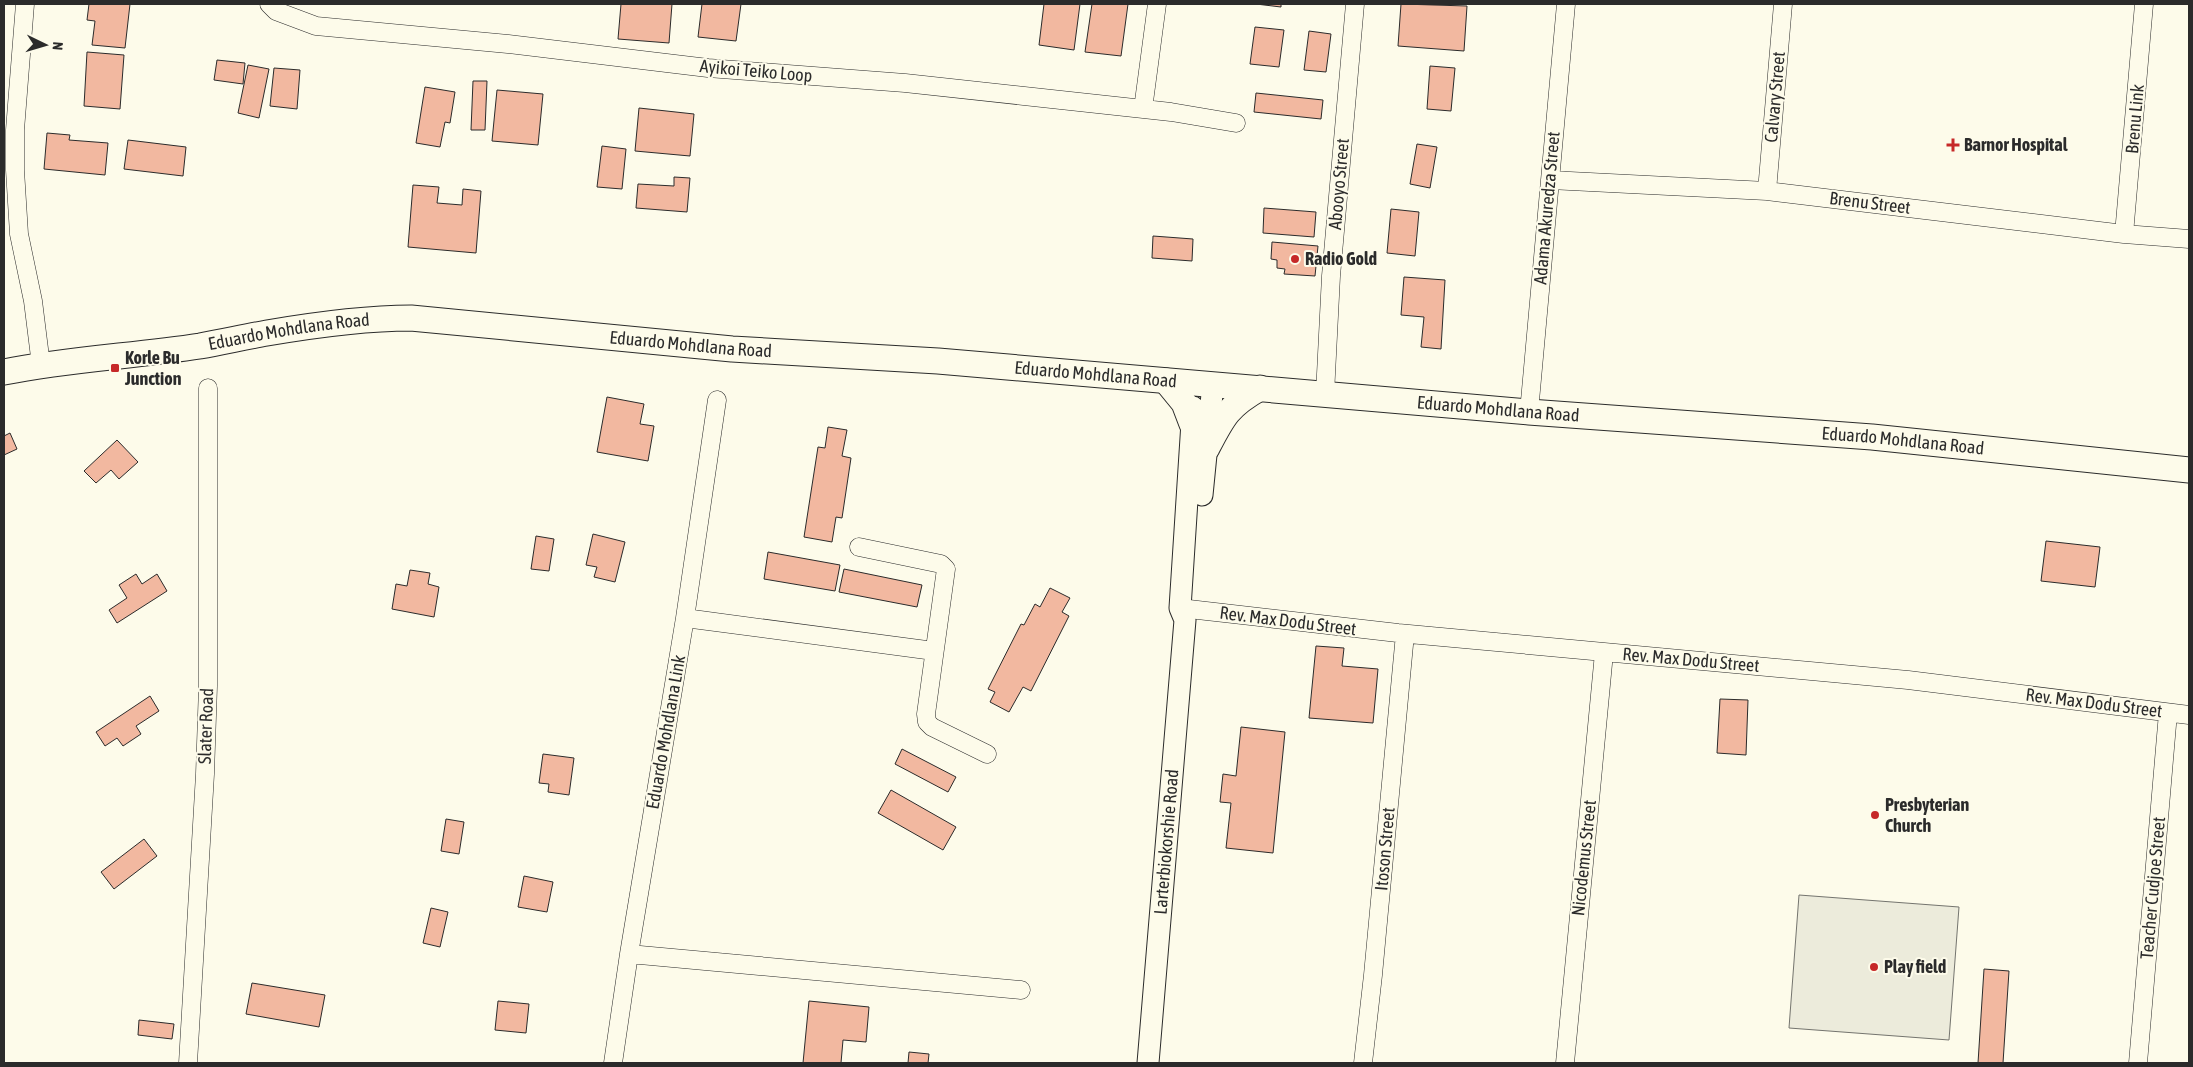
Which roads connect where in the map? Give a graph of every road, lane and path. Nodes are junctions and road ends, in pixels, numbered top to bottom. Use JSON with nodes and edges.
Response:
{"nodes":[{"id":1,"x":26,"y":4,"type":"edge"},
{"id":2,"x":269,"y":4,"type":"edge"},
{"id":3,"x":1157,"y":4,"type":"edge"},
{"id":4,"x":1355,"y":4,"type":"edge"},
{"id":5,"x":1566,"y":4,"type":"edge"},
{"id":6,"x":1783,"y":4,"type":"edge"},
{"id":7,"x":2144,"y":4,"type":"edge"},
{"id":8,"x":1144,"y":109,"type":"junction"},
{"id":9,"x":1236,"y":123,"type":"dead end"},
{"id":10,"x":1550,"y":180,"type":"junction"},
{"id":11,"x":1767,"y":191,"type":"junction"},
{"id":12,"x":2124,"y":234,"type":"junction"},
{"id":13,"x":2189,"y":239,"type":"edge"},
{"id":14,"x":42,"y":364,"type":"junction"},
{"id":15,"x":4,"y":372,"type":"edge"},
{"id":16,"x":1166,"y":381,"type":"junction"},
{"id":17,"x":1204,"y":383,"type":"junction"},
{"id":18,"x":208,"y":388,"type":"dead end"},
{"id":19,"x":1260,"y":388,"type":"junction"},
{"id":20,"x":1325,"y":394,"type":"junction"},
{"id":21,"x":717,"y":400,"type":"dead end"},
{"id":22,"x":1529,"y":412,"type":"junction"},
{"id":23,"x":1192,"y":424,"type":"junction"},
{"id":24,"x":1206,"y":448,"type":"junction"},
{"id":25,"x":2189,"y":470,"type":"edge"},
{"id":26,"x":859,"y":547,"type":"dead end"},
{"id":27,"x":1186,"y":612,"type":"junction"},
{"id":28,"x":685,"y":618,"type":"junction"},
{"id":29,"x":1405,"y":634,"type":"junction"},
{"id":30,"x":934,"y":651,"type":"junction"},
{"id":31,"x":1604,"y":653,"type":"junction"},
{"id":32,"x":2168,"y":713,"type":"junction"},
{"id":33,"x":2189,"y":715,"type":"edge"},
{"id":34,"x":987,"y":754,"type":"dead end"},
{"id":35,"x":629,"y":954,"type":"junction"},
{"id":36,"x":1021,"y":990,"type":"dead end"},
{"id":37,"x":188,"y":1063,"type":"edge"},
{"id":38,"x":613,"y":1063,"type":"edge"},
{"id":39,"x":1148,"y":1063,"type":"edge"},
{"id":40,"x":1363,"y":1063,"type":"edge"},
{"id":41,"x":1565,"y":1063,"type":"edge"},
{"id":42,"x":2138,"y":1063,"type":"edge"}],
"edges":[{"from":1,"to":14,"type":"street"},
{"from":2,"to":8,"type":"street","name":"Ayikoi Teiko Loop"},
{"from":3,"to":8,"type":"street"},
{"from":4,"to":20,"type":"street","name":"Abooyo Street"},
{"from":5,"to":10,"type":"street","name":"Adama Akuredza Street"},
{"from":6,"to":11,"type":"street","name":"Calvary Street"},
{"from":7,"to":12,"type":"street","name":"Brenu Link"},
{"from":8,"to":9,"type":"street","name":"Ayikoi Teiko Loop"},
{"from":10,"to":11,"type":"street","name":"Brenu Street"},
{"from":10,"to":22,"type":"street","name":"Adama Akuredza Street"},
{"from":11,"to":12,"type":"street","name":"Brenu Street"},
{"from":12,"to":13,"type":"street","name":"Brenu Street"},
{"from":14,"to":15,"type":"main road","name":"Eduardo Mohdlana Road"},
{"from":14,"to":16,"type":"main road","name":"Eduardo Mohdlana Road"},
{"from":16,"to":17,"type":"main road","name":"Eduardo Mohdlana Road"},
{"from":16,"to":23,"type":"main road"},
{"from":17,"to":19,"type":"main road","name":"Eduardo Mohdlana Road"},
{"from":17,"to":23,"type":"street","name":"Larterbiokorshie Road"},
{"from":17,"to":24,"type":"street","name":"Larterbiokorshie Road"},
{"from":18,"to":37,"type":"street","name":"Slater Road"},
{"from":19,"to":20,"type":"main road","name":"Eduardo Mohdlana Road"},
{"from":19,"to":24,"type":"main road"},
{"from":20,"to":22,"type":"main road","name":"Eduardo Mohdlana Road"},
{"from":21,"to":28,"type":"street","name":"Eduardo Mohdlana Link"},
{"from":22,"to":25,"type":"main road","name":"Eduardo Mohdlana Road"},
{"from":23,"to":27,"type":"street","name":"Larterbiokorshie Road"},
{"from":24,"to":27,"type":"street","name":"Larterbiokorshie Road"},
{"from":26,"to":30,"type":"street"},
{"from":27,"to":29,"type":"street","name":"Rev. Max Dodu Street"},
{"from":27,"to":39,"type":"street","name":"Larterbiokorshie Road"},
{"from":28,"to":30,"type":"street"},
{"from":28,"to":35,"type":"street","name":"Eduardo Mohdlana Link"},
{"from":29,"to":31,"type":"street","name":"Rev. Max Dodu Street"},
{"from":29,"to":40,"type":"street","name":"Itoson Street"},
{"from":30,"to":34,"type":"street"},
{"from":31,"to":32,"type":"street","name":"Rev. Max Dodu Street"},
{"from":31,"to":41,"type":"street","name":"Nicodemus Street"},
{"from":32,"to":33,"type":"street","name":"Rev. Max Dodu Street"},
{"from":32,"to":42,"type":"street","name":"Teacher Cudjoe Street"},
{"from":35,"to":36,"type":"street"},
{"from":35,"to":38,"type":"street","name":"Eduardo Mohdlana Link"}]}
